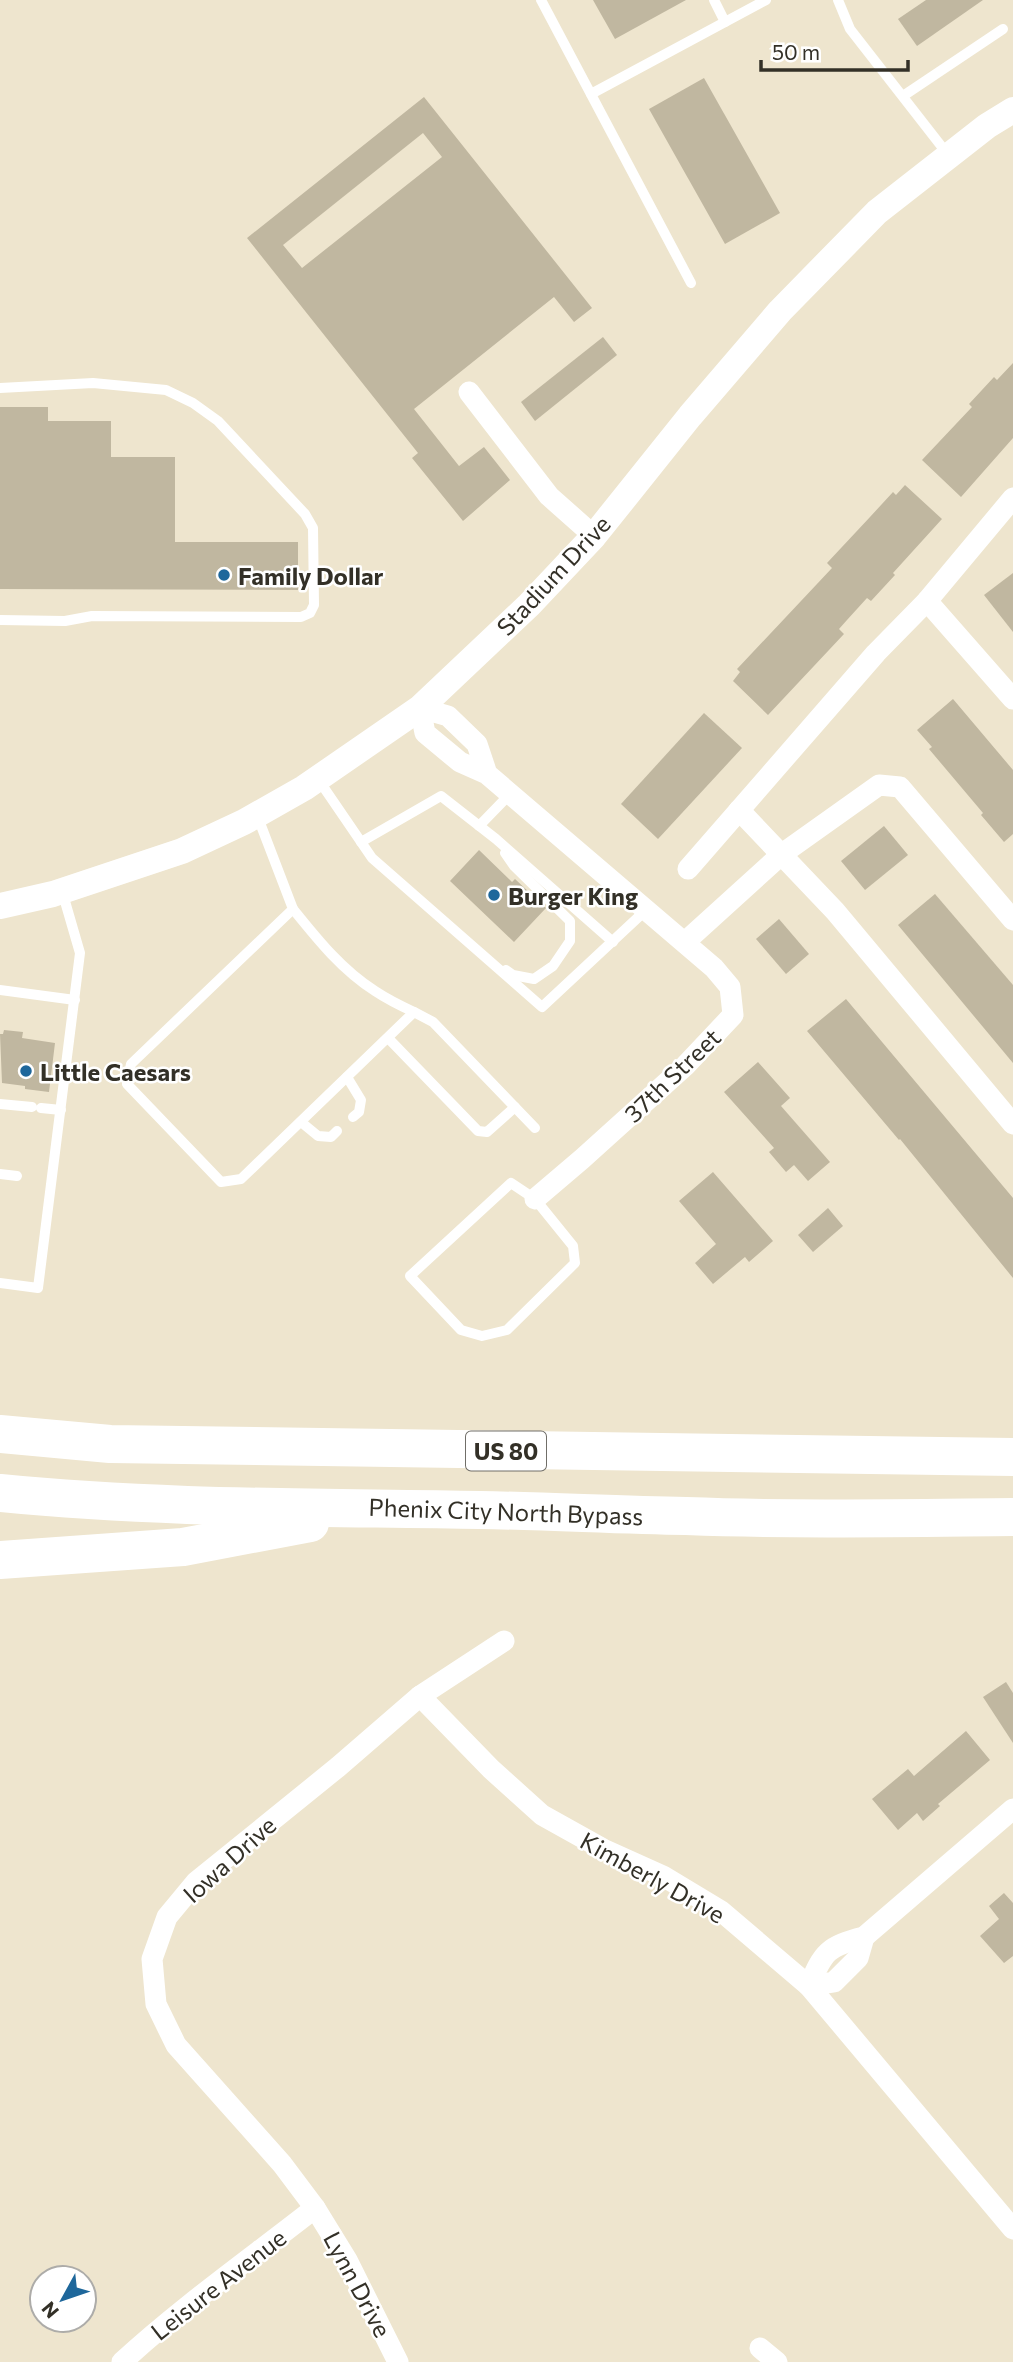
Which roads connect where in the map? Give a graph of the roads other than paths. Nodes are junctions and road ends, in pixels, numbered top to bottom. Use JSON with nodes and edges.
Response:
{"nodes":[{"id":1,"x":541,"y":0,"type":"edge"},
{"id":2,"x":714,"y":0,"type":"edge"},
{"id":3,"x":766,"y":0,"type":"edge"},
{"id":4,"x":838,"y":0,"type":"edge"},
{"id":5,"x":725,"y":22,"type":"junction"},
{"id":6,"x":1003,"y":29,"type":"dead end"},
{"id":7,"x":591,"y":94,"type":"junction"},
{"id":8,"x":903,"y":96,"type":"junction"},
{"id":9,"x":1013,"y":110,"type":"edge"},
{"id":10,"x":949,"y":156,"type":"junction"},
{"id":11,"x":691,"y":283,"type":"dead end"},
{"id":12,"x":0,"y":388,"type":"edge"},
{"id":13,"x":468,"y":393,"type":"dead end"},
{"id":14,"x":1013,"y":498,"type":"edge"},
{"id":15,"x":594,"y":536,"type":"junction"},
{"id":16,"x":927,"y":601,"type":"junction"},
{"id":17,"x":0,"y":620,"type":"edge"},
{"id":18,"x":1013,"y":699,"type":"edge"},
{"id":19,"x":420,"y":708,"type":"junction"},
{"id":20,"x":318,"y":779,"type":"junction"},
{"id":21,"x":510,"y":794,"type":"junction"},
{"id":22,"x":738,"y":810,"type":"junction"},
{"id":23,"x":257,"y":815,"type":"junction"},
{"id":24,"x":480,"y":826,"type":"junction"},
{"id":25,"x":496,"y":839,"type":"junction"},
{"id":26,"x":361,"y":842,"type":"junction"},
{"id":27,"x":782,"y":854,"type":"junction"},
{"id":28,"x":688,"y":869,"type":"dead end"},
{"id":29,"x":62,"y":891,"type":"junction"},
{"id":30,"x":0,"y":906,"type":"edge"},
{"id":31,"x":293,"y":909,"type":"junction"},
{"id":32,"x":646,"y":910,"type":"junction"},
{"id":33,"x":1013,"y":920,"type":"edge"},
{"id":34,"x":613,"y":942,"type":"junction"},
{"id":35,"x":685,"y":942,"type":"junction"},
{"id":36,"x":472,"y":946,"type":"junction"},
{"id":37,"x":0,"y":990,"type":"edge"},
{"id":38,"x":75,"y":1000,"type":"junction"},
{"id":39,"x":414,"y":1012,"type":"junction"},
{"id":40,"x":388,"y":1038,"type":"junction"},
{"id":41,"x":347,"y":1077,"type":"junction"},
{"id":42,"x":0,"y":1104,"type":"edge"},
{"id":43,"x":515,"y":1107,"type":"junction"},
{"id":44,"x":61,"y":1110,"type":"junction"},
{"id":45,"x":353,"y":1117,"type":"dead end"},
{"id":46,"x":301,"y":1122,"type":"junction"},
{"id":47,"x":1013,"y":1124,"type":"edge"},
{"id":48,"x":535,"y":1128,"type":"dead end"},
{"id":49,"x":337,"y":1131,"type":"dead end"},
{"id":50,"x":0,"y":1174,"type":"edge"},
{"id":51,"x":17,"y":1176,"type":"dead end"},
{"id":52,"x":39,"y":1178,"type":"dead end"},
{"id":53,"x":52,"y":1180,"type":"junction"},
{"id":54,"x":534,"y":1199,"type":"junction"},
{"id":55,"x":0,"y":1283,"type":"edge"},
{"id":56,"x":0,"y":1407,"type":"edge"},
{"id":57,"x":0,"y":1434,"type":"edge"},
{"id":58,"x":308,"y":1448,"type":"junction"},
{"id":59,"x":1013,"y":1457,"type":"edge"},
{"id":60,"x":0,"y":1493,"type":"edge"},
{"id":61,"x":392,"y":1508,"type":"junction"},
{"id":62,"x":1013,"y":1517,"type":"edge"},
{"id":63,"x":0,"y":1560,"type":"edge"},
{"id":64,"x":503,"y":1642,"type":"dead end"},
{"id":65,"x":420,"y":1696,"type":"junction"},
{"id":66,"x":1013,"y":1809,"type":"edge"},
{"id":67,"x":809,"y":1986,"type":"junction"},
{"id":68,"x":315,"y":2208,"type":"junction"},
{"id":69,"x":1013,"y":2229,"type":"edge"},
{"id":70,"x":760,"y":2348,"type":"dead end"},
{"id":71,"x":122,"y":2362,"type":"edge"},
{"id":72,"x":398,"y":2362,"type":"edge"},
{"id":73,"x":777,"y":2362,"type":"edge"}],
"edges":[{"from":1,"to":7,"type":"lane"},
{"from":2,"to":5,"type":"lane"},
{"from":3,"to":5,"type":"lane"},
{"from":4,"to":8,"type":"lane"},
{"from":5,"to":7,"type":"lane"},
{"from":6,"to":8,"type":"lane"},
{"from":7,"to":11,"type":"lane"},
{"from":8,"to":10,"type":"lane"},
{"from":9,"to":10,"type":"street","name":"Stadium Drive"},
{"from":10,"to":15,"type":"street","name":"Stadium Drive"},
{"from":12,"to":17,"type":"lane"},
{"from":13,"to":15,"type":"street"},
{"from":14,"to":16,"type":"street"},
{"from":15,"to":19,"type":"street","name":"Stadium Drive"},
{"from":16,"to":18,"type":"street"},
{"from":16,"to":22,"type":"street"},
{"from":19,"to":20,"type":"street","name":"Stadium Drive"},
{"from":19,"to":21,"type":"street","name":"37th Street"},
{"from":20,"to":23,"type":"street","name":"Stadium Drive"},
{"from":20,"to":26,"type":"lane"},
{"from":21,"to":24,"type":"lane"},
{"from":21,"to":32,"type":"street","name":"37th Street"},
{"from":22,"to":27,"type":"street"},
{"from":22,"to":28,"type":"street"},
{"from":23,"to":29,"type":"street","name":"Stadium Drive"},
{"from":23,"to":31,"type":"lane"},
{"from":24,"to":25,"type":"lane"},
{"from":24,"to":26,"type":"lane"},
{"from":25,"to":34,"type":"lane"},
{"from":25,"to":36,"type":"lane"},
{"from":26,"to":36,"type":"lane"},
{"from":27,"to":33,"type":"street"},
{"from":27,"to":35,"type":"street"},
{"from":27,"to":47,"type":"street"},
{"from":29,"to":30,"type":"street","name":"Stadium Drive"},
{"from":29,"to":38,"type":"lane"},
{"from":31,"to":39,"type":"lane"},
{"from":31,"to":46,"type":"lane"},
{"from":32,"to":34,"type":"lane"},
{"from":32,"to":35,"type":"street","name":"37th Street"},
{"from":34,"to":36,"type":"lane"},
{"from":35,"to":54,"type":"street","name":"37th Street"},
{"from":37,"to":38,"type":"lane"},
{"from":38,"to":44,"type":"lane"},
{"from":39,"to":40,"type":"lane"},
{"from":39,"to":43,"type":"lane"},
{"from":40,"to":41,"type":"lane"},
{"from":40,"to":43,"type":"lane"},
{"from":41,"to":45,"type":"lane"},
{"from":41,"to":46,"type":"lane"},
{"from":42,"to":44,"type":"lane"},
{"from":43,"to":48,"type":"lane"},
{"from":44,"to":53,"type":"lane"},
{"from":46,"to":49,"type":"lane"},
{"from":50,"to":51,"type":"lane"},
{"from":52,"to":53,"type":"lane"},
{"from":53,"to":55,"type":"lane"},
{"from":54,"to":54,"type":"lane"},
{"from":56,"to":58,"type":"highway"},
{"from":57,"to":58,"type":"highway","number":"US 80"},
{"from":58,"to":59,"type":"highway","number":"US 80"},
{"from":60,"to":61,"type":"highway","name":"Phenix City North Bypass"},
{"from":61,"to":62,"type":"highway","name":"Phenix City North Bypass"},
{"from":61,"to":63,"type":"highway"},
{"from":64,"to":65,"type":"street","name":"Iowa Drive"},
{"from":65,"to":67,"type":"street","name":"Kimberly Drive"},
{"from":65,"to":68,"type":"street","name":"Iowa Drive"},
{"from":66,"to":67,"type":"street"},
{"from":67,"to":69,"type":"street","name":"Kimberly Drive"},
{"from":68,"to":71,"type":"street","name":"Leisure Avenue"},
{"from":68,"to":72,"type":"street","name":"Lynn Drive"},
{"from":70,"to":73,"type":"street"}]}
